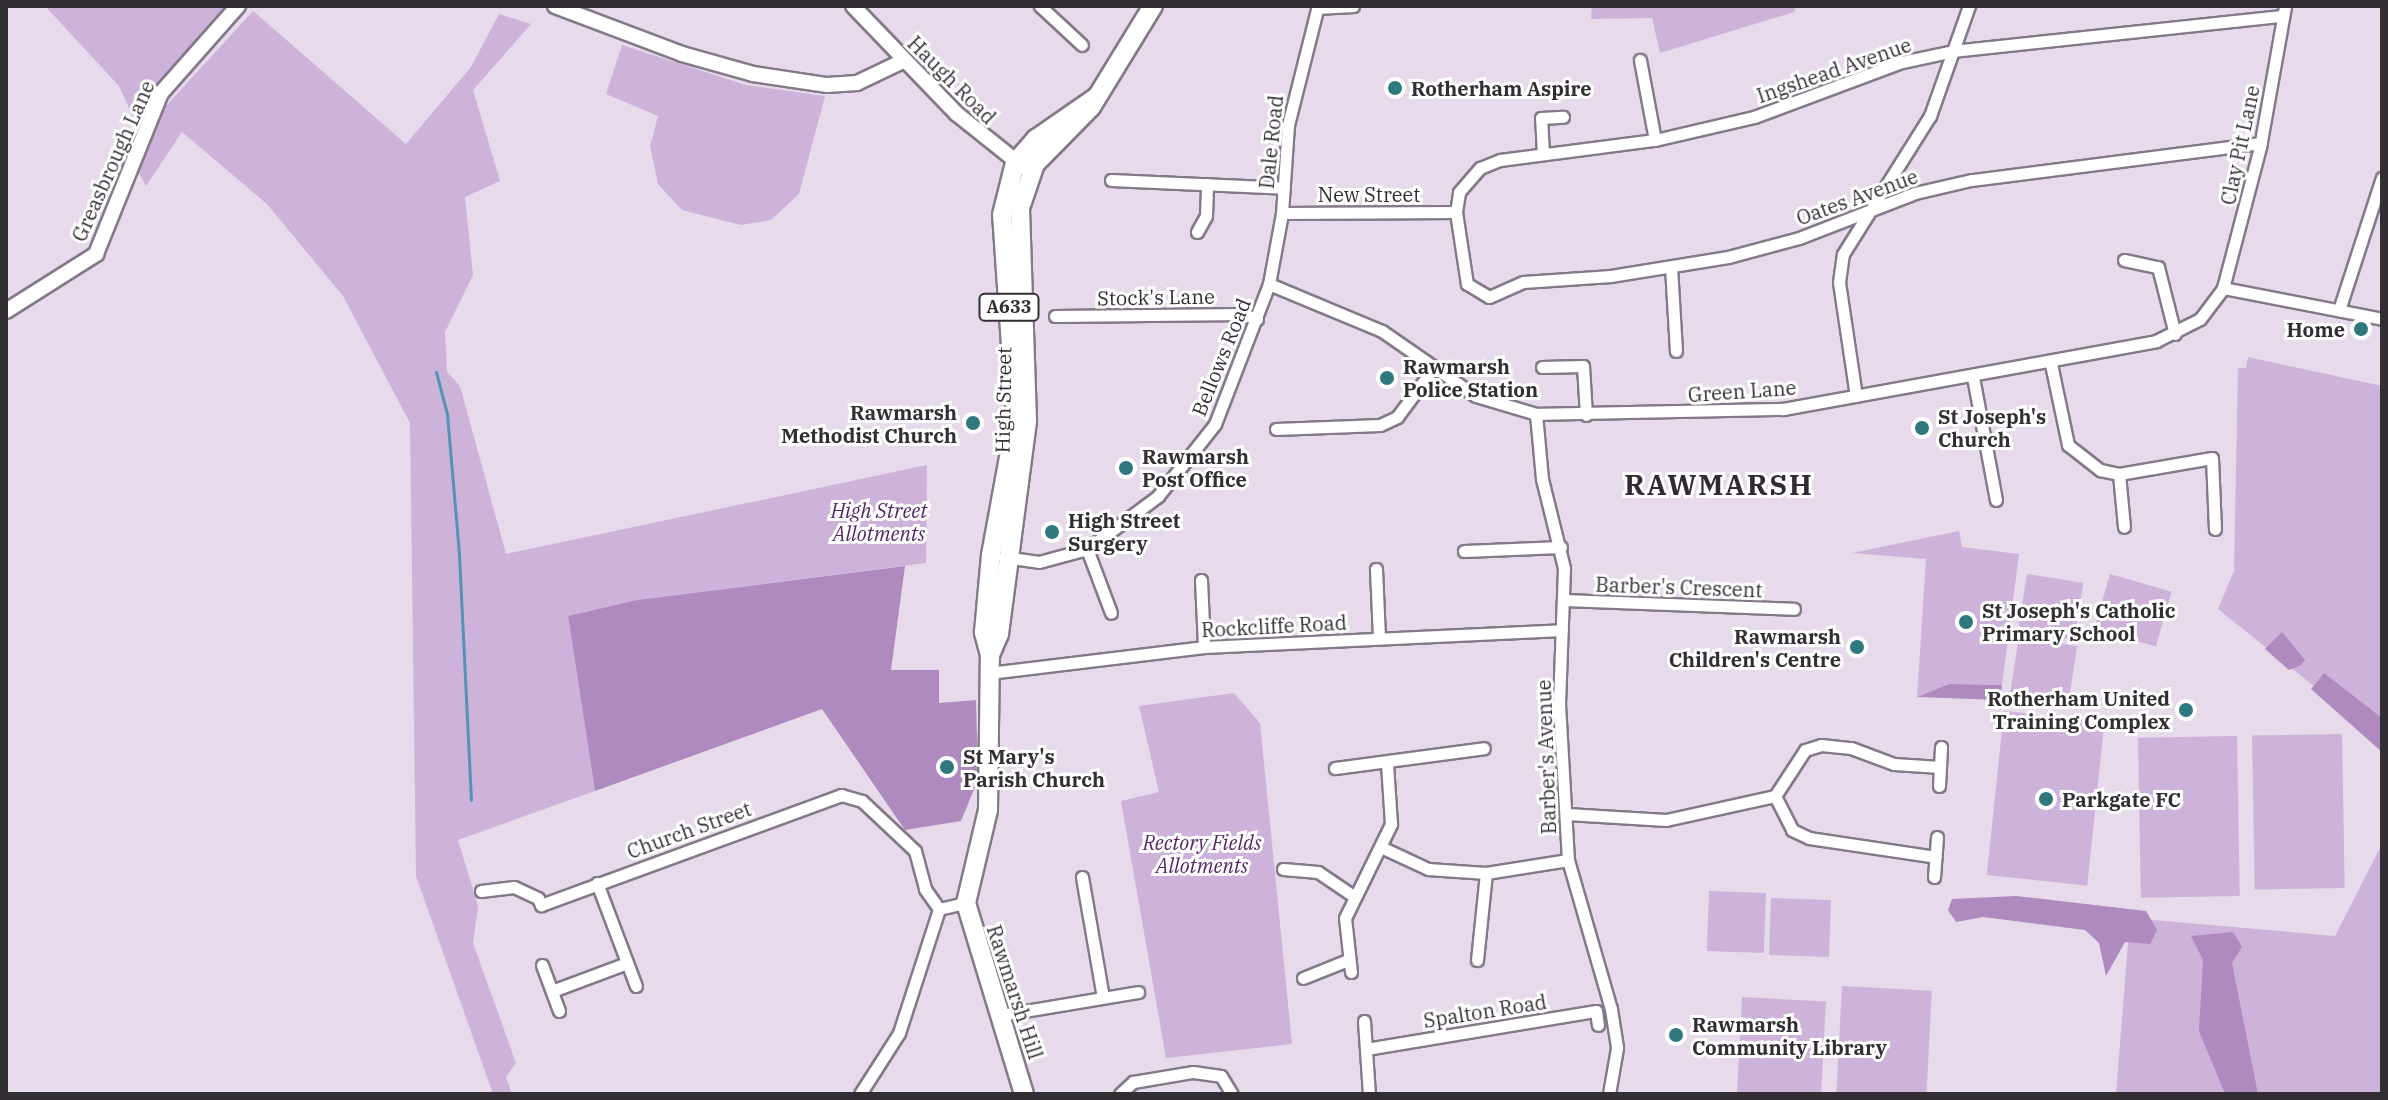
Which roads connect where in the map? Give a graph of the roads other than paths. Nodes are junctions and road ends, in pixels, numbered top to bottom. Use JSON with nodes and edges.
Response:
{"nodes":[{"id":1,"x":238,"y":6,"type":"edge"},
{"id":2,"x":555,"y":6,"type":"edge"},
{"id":3,"x":853,"y":6,"type":"edge"},
{"id":4,"x":1040,"y":6,"type":"edge"},
{"id":5,"x":1153,"y":6,"type":"edge"},
{"id":6,"x":1353,"y":6,"type":"edge"},
{"id":7,"x":1969,"y":6,"type":"edge"},
{"id":8,"x":1318,"y":7,"type":"edge"},
{"id":9,"x":2284,"y":11,"type":"edge"},
{"id":10,"x":1082,"y":45,"type":"dead end"},
{"id":11,"x":1953,"y":51,"type":"junction"},
{"id":12,"x":1640,"y":60,"type":"dead end"},
{"id":13,"x":903,"y":61,"type":"junction"},
{"id":14,"x":1563,"y":117,"type":"dead end"},
{"id":15,"x":1655,"y":140,"type":"junction"},
{"id":16,"x":2261,"y":143,"type":"junction"},
{"id":17,"x":1543,"y":154,"type":"junction"},
{"id":18,"x":1023,"y":168,"type":"junction"},
{"id":19,"x":2382,"y":178,"type":"edge"},
{"id":20,"x":1111,"y":180,"type":"dead end"},
{"id":21,"x":1207,"y":184,"type":"junction"},
{"id":22,"x":1284,"y":188,"type":"junction"},
{"id":23,"x":1456,"y":212,"type":"junction"},
{"id":24,"x":1282,"y":213,"type":"junction"},
{"id":25,"x":1866,"y":213,"type":"junction"},
{"id":26,"x":1197,"y":232,"type":"dead end"},
{"id":27,"x":2124,"y":260,"type":"dead end"},
{"id":28,"x":1671,"y":267,"type":"junction"},
{"id":29,"x":1269,"y":284,"type":"junction"},
{"id":30,"x":2223,"y":288,"type":"junction"},
{"id":31,"x":2339,"y":310,"type":"junction"},
{"id":32,"x":6,"y":311,"type":"edge"},
{"id":33,"x":1055,"y":316,"type":"dead end"},
{"id":34,"x":1257,"y":319,"type":"junction"},
{"id":35,"x":2382,"y":319,"type":"edge"},
{"id":36,"x":2175,"y":334,"type":"junction"},
{"id":37,"x":1676,"y":351,"type":"dead end"},
{"id":38,"x":2051,"y":364,"type":"junction"},
{"id":39,"x":1542,"y":367,"type":"dead end"},
{"id":40,"x":1432,"y":370,"type":"junction"},
{"id":41,"x":1973,"y":377,"type":"junction"},
{"id":42,"x":1856,"y":396,"type":"junction"},
{"id":43,"x":1536,"y":414,"type":"junction"},
{"id":44,"x":1586,"y":415,"type":"junction"},
{"id":45,"x":1276,"y":429,"type":"dead end"},
{"id":46,"x":2119,"y":474,"type":"junction"},
{"id":47,"x":1996,"y":500,"type":"dead end"},
{"id":48,"x":2124,"y":527,"type":"dead end"},
{"id":49,"x":2215,"y":529,"type":"dead end"},
{"id":50,"x":1561,"y":547,"type":"junction"},
{"id":51,"x":1087,"y":549,"type":"junction"},
{"id":52,"x":1464,"y":551,"type":"dead end"},
{"id":53,"x":1000,"y":556,"type":"junction"},
{"id":54,"x":1376,"y":569,"type":"dead end"},
{"id":55,"x":1201,"y":580,"type":"dead end"},
{"id":56,"x":1563,"y":600,"type":"junction"},
{"id":57,"x":1794,"y":609,"type":"dead end"},
{"id":58,"x":1111,"y":613,"type":"dead end"},
{"id":59,"x":1562,"y":630,"type":"junction"},
{"id":60,"x":1379,"y":638,"type":"junction"},
{"id":61,"x":1204,"y":647,"type":"junction"},
{"id":62,"x":989,"y":664,"type":"junction"},
{"id":63,"x":1941,"y":747,"type":"dead end"},
{"id":64,"x":1484,"y":748,"type":"dead end"},
{"id":65,"x":1387,"y":764,"type":"junction"},
{"id":66,"x":1940,"y":767,"type":"junction"},
{"id":67,"x":1335,"y":768,"type":"dead end"},
{"id":68,"x":1939,"y":786,"type":"dead end"},
{"id":69,"x":1775,"y":796,"type":"junction"},
{"id":70,"x":1567,"y":814,"type":"junction"},
{"id":71,"x":1937,"y":837,"type":"dead end"},
{"id":72,"x":1383,"y":848,"type":"junction"},
{"id":73,"x":1936,"y":857,"type":"junction"},
{"id":74,"x":1568,"y":860,"type":"junction"},
{"id":75,"x":1283,"y":869,"type":"dead end"},
{"id":76,"x":1486,"y":873,"type":"junction"},
{"id":77,"x":1082,"y":877,"type":"dead end"},
{"id":78,"x":1934,"y":877,"type":"dead end"},
{"id":79,"x":597,"y":883,"type":"junction"},
{"id":80,"x":481,"y":891,"type":"dead end"},
{"id":81,"x":1352,"y":895,"type":"junction"},
{"id":82,"x":966,"y":903,"type":"junction"},
{"id":83,"x":939,"y":909,"type":"junction"},
{"id":84,"x":1477,"y":960,"type":"dead end"},
{"id":85,"x":627,"y":963,"type":"junction"},
{"id":86,"x":542,"y":965,"type":"dead end"},
{"id":87,"x":1303,"y":978,"type":"dead end"},
{"id":88,"x":636,"y":986,"type":"dead end"},
{"id":89,"x":552,"y":991,"type":"junction"},
{"id":90,"x":1138,"y":992,"type":"dead end"},
{"id":91,"x":1103,"y":997,"type":"junction"},
{"id":92,"x":559,"y":1011,"type":"dead end"},
{"id":93,"x":1001,"y":1015,"type":"junction"},
{"id":94,"x":1364,"y":1021,"type":"dead end"},
{"id":95,"x":1598,"y":1025,"type":"dead end"},
{"id":96,"x":1366,"y":1049,"type":"junction"},
{"id":97,"x":860,"y":1094,"type":"edge"},
{"id":98,"x":1024,"y":1094,"type":"edge"},
{"id":99,"x":1120,"y":1094,"type":"edge"},
{"id":100,"x":1232,"y":1094,"type":"edge"},
{"id":101,"x":1369,"y":1094,"type":"edge"},
{"id":102,"x":1609,"y":1094,"type":"edge"}],
"edges":[{"from":1,"to":32,"type":"street","name":"Greasbrough Lane"},
{"from":2,"to":13,"type":"street"},
{"from":3,"to":13,"type":"street","name":"Haugh Road"},
{"from":4,"to":10,"type":"street"},
{"from":5,"to":18,"type":"main road","name":"High Street","number":"A633"},
{"from":6,"to":8,"type":"street"},
{"from":7,"to":11,"type":"street"},
{"from":8,"to":22,"type":"street","name":"Dale Road"},
{"from":9,"to":11,"type":"street","name":"Ingshead Avenue"},
{"from":9,"to":16,"type":"street","name":"Clay Pit Lane"},
{"from":11,"to":15,"type":"street","name":"Ingshead Avenue"},
{"from":11,"to":25,"type":"street"},
{"from":12,"to":15,"type":"street"},
{"from":13,"to":18,"type":"street","name":"Haugh Road"},
{"from":14,"to":17,"type":"street"},
{"from":15,"to":17,"type":"street","name":"Ingshead Avenue"},
{"from":16,"to":25,"type":"street","name":"Oates Avenue"},
{"from":16,"to":30,"type":"street","name":"Clay Pit Lane"},
{"from":17,"to":23,"type":"street","name":"Ingshead Avenue"},
{"from":18,"to":53,"type":"main road","name":"High Street","number":"A633"},
{"from":19,"to":31,"type":"street"},
{"from":20,"to":21,"type":"street"},
{"from":21,"to":22,"type":"street"},
{"from":21,"to":26,"type":"street"},
{"from":22,"to":24,"type":"street","name":"Dale Road"},
{"from":23,"to":24,"type":"street","name":"New Street"},
{"from":23,"to":28,"type":"street","name":"Oates Avenue"},
{"from":24,"to":29,"type":"street","name":"Dale Road"},
{"from":25,"to":28,"type":"street","name":"Oates Avenue"},
{"from":25,"to":42,"type":"street"},
{"from":27,"to":36,"type":"street"},
{"from":28,"to":37,"type":"street"},
{"from":29,"to":34,"type":"street","name":"Bellows Road"},
{"from":29,"to":40,"type":"street","name":"Green Lane"},
{"from":30,"to":31,"type":"street"},
{"from":30,"to":36,"type":"street","name":"Green Lane"},
{"from":31,"to":35,"type":"street"},
{"from":33,"to":34,"type":"street","name":"Stock's Lane"},
{"from":34,"to":51,"type":"street","name":"Bellows Road"},
{"from":36,"to":38,"type":"street","name":"Green Lane"},
{"from":38,"to":41,"type":"street","name":"Green Lane"},
{"from":38,"to":46,"type":"street"},
{"from":39,"to":44,"type":"street"},
{"from":40,"to":43,"type":"street","name":"Green Lane"},
{"from":40,"to":45,"type":"street"},
{"from":41,"to":42,"type":"street","name":"Green Lane"},
{"from":41,"to":47,"type":"street"},
{"from":42,"to":44,"type":"street","name":"Green Lane"},
{"from":43,"to":44,"type":"street","name":"Green Lane"},
{"from":43,"to":50,"type":"street","name":"Barber's Avenue"},
{"from":46,"to":48,"type":"street"},
{"from":46,"to":49,"type":"street"},
{"from":50,"to":52,"type":"street"},
{"from":50,"to":56,"type":"street","name":"Barber's Avenue"},
{"from":51,"to":53,"type":"street","name":"Bellows Road"},
{"from":51,"to":58,"type":"street"},
{"from":53,"to":62,"type":"main road","name":"High Street","number":"A633"},
{"from":54,"to":60,"type":"street"},
{"from":55,"to":61,"type":"street"},
{"from":56,"to":57,"type":"street","name":"Barber's Crescent"},
{"from":56,"to":59,"type":"street","name":"Barber's Avenue"},
{"from":59,"to":60,"type":"street","name":"Rockcliffe Road"},
{"from":59,"to":70,"type":"street","name":"Barber's Avenue"},
{"from":60,"to":61,"type":"street","name":"Rockcliffe Road"},
{"from":61,"to":62,"type":"street","name":"Rockcliffe Road"},
{"from":62,"to":82,"type":"main road","name":"High Street","number":"A633"},
{"from":63,"to":66,"type":"street"},
{"from":64,"to":65,"type":"street"},
{"from":65,"to":67,"type":"street"},
{"from":65,"to":72,"type":"street"},
{"from":66,"to":68,"type":"street"},
{"from":66,"to":69,"type":"street"},
{"from":69,"to":70,"type":"street"},
{"from":69,"to":73,"type":"street"},
{"from":70,"to":74,"type":"street","name":"Barber's Avenue"},
{"from":71,"to":73,"type":"street"},
{"from":72,"to":76,"type":"street"},
{"from":72,"to":81,"type":"street"},
{"from":73,"to":78,"type":"street"},
{"from":74,"to":76,"type":"street"},
{"from":74,"to":102,"type":"street","name":"Barber's Avenue"},
{"from":75,"to":81,"type":"street"},
{"from":76,"to":84,"type":"street"},
{"from":77,"to":91,"type":"street"},
{"from":79,"to":80,"type":"street","name":"Church Street"},
{"from":79,"to":83,"type":"street","name":"Church Street"},
{"from":79,"to":85,"type":"street"},
{"from":81,"to":87,"type":"street"},
{"from":82,"to":83,"type":"street"},
{"from":82,"to":93,"type":"main road","name":"Rawmarsh Hill"},
{"from":83,"to":97,"type":"street"},
{"from":85,"to":88,"type":"street"},
{"from":85,"to":89,"type":"street"},
{"from":86,"to":89,"type":"street"},
{"from":89,"to":92,"type":"street"},
{"from":90,"to":91,"type":"street"},
{"from":91,"to":93,"type":"street"},
{"from":93,"to":98,"type":"main road","name":"Rawmarsh Hill"},
{"from":94,"to":96,"type":"street"},
{"from":95,"to":96,"type":"street","name":"Spalton Road"},
{"from":96,"to":101,"type":"street"},
{"from":99,"to":100,"type":"street"}]}
